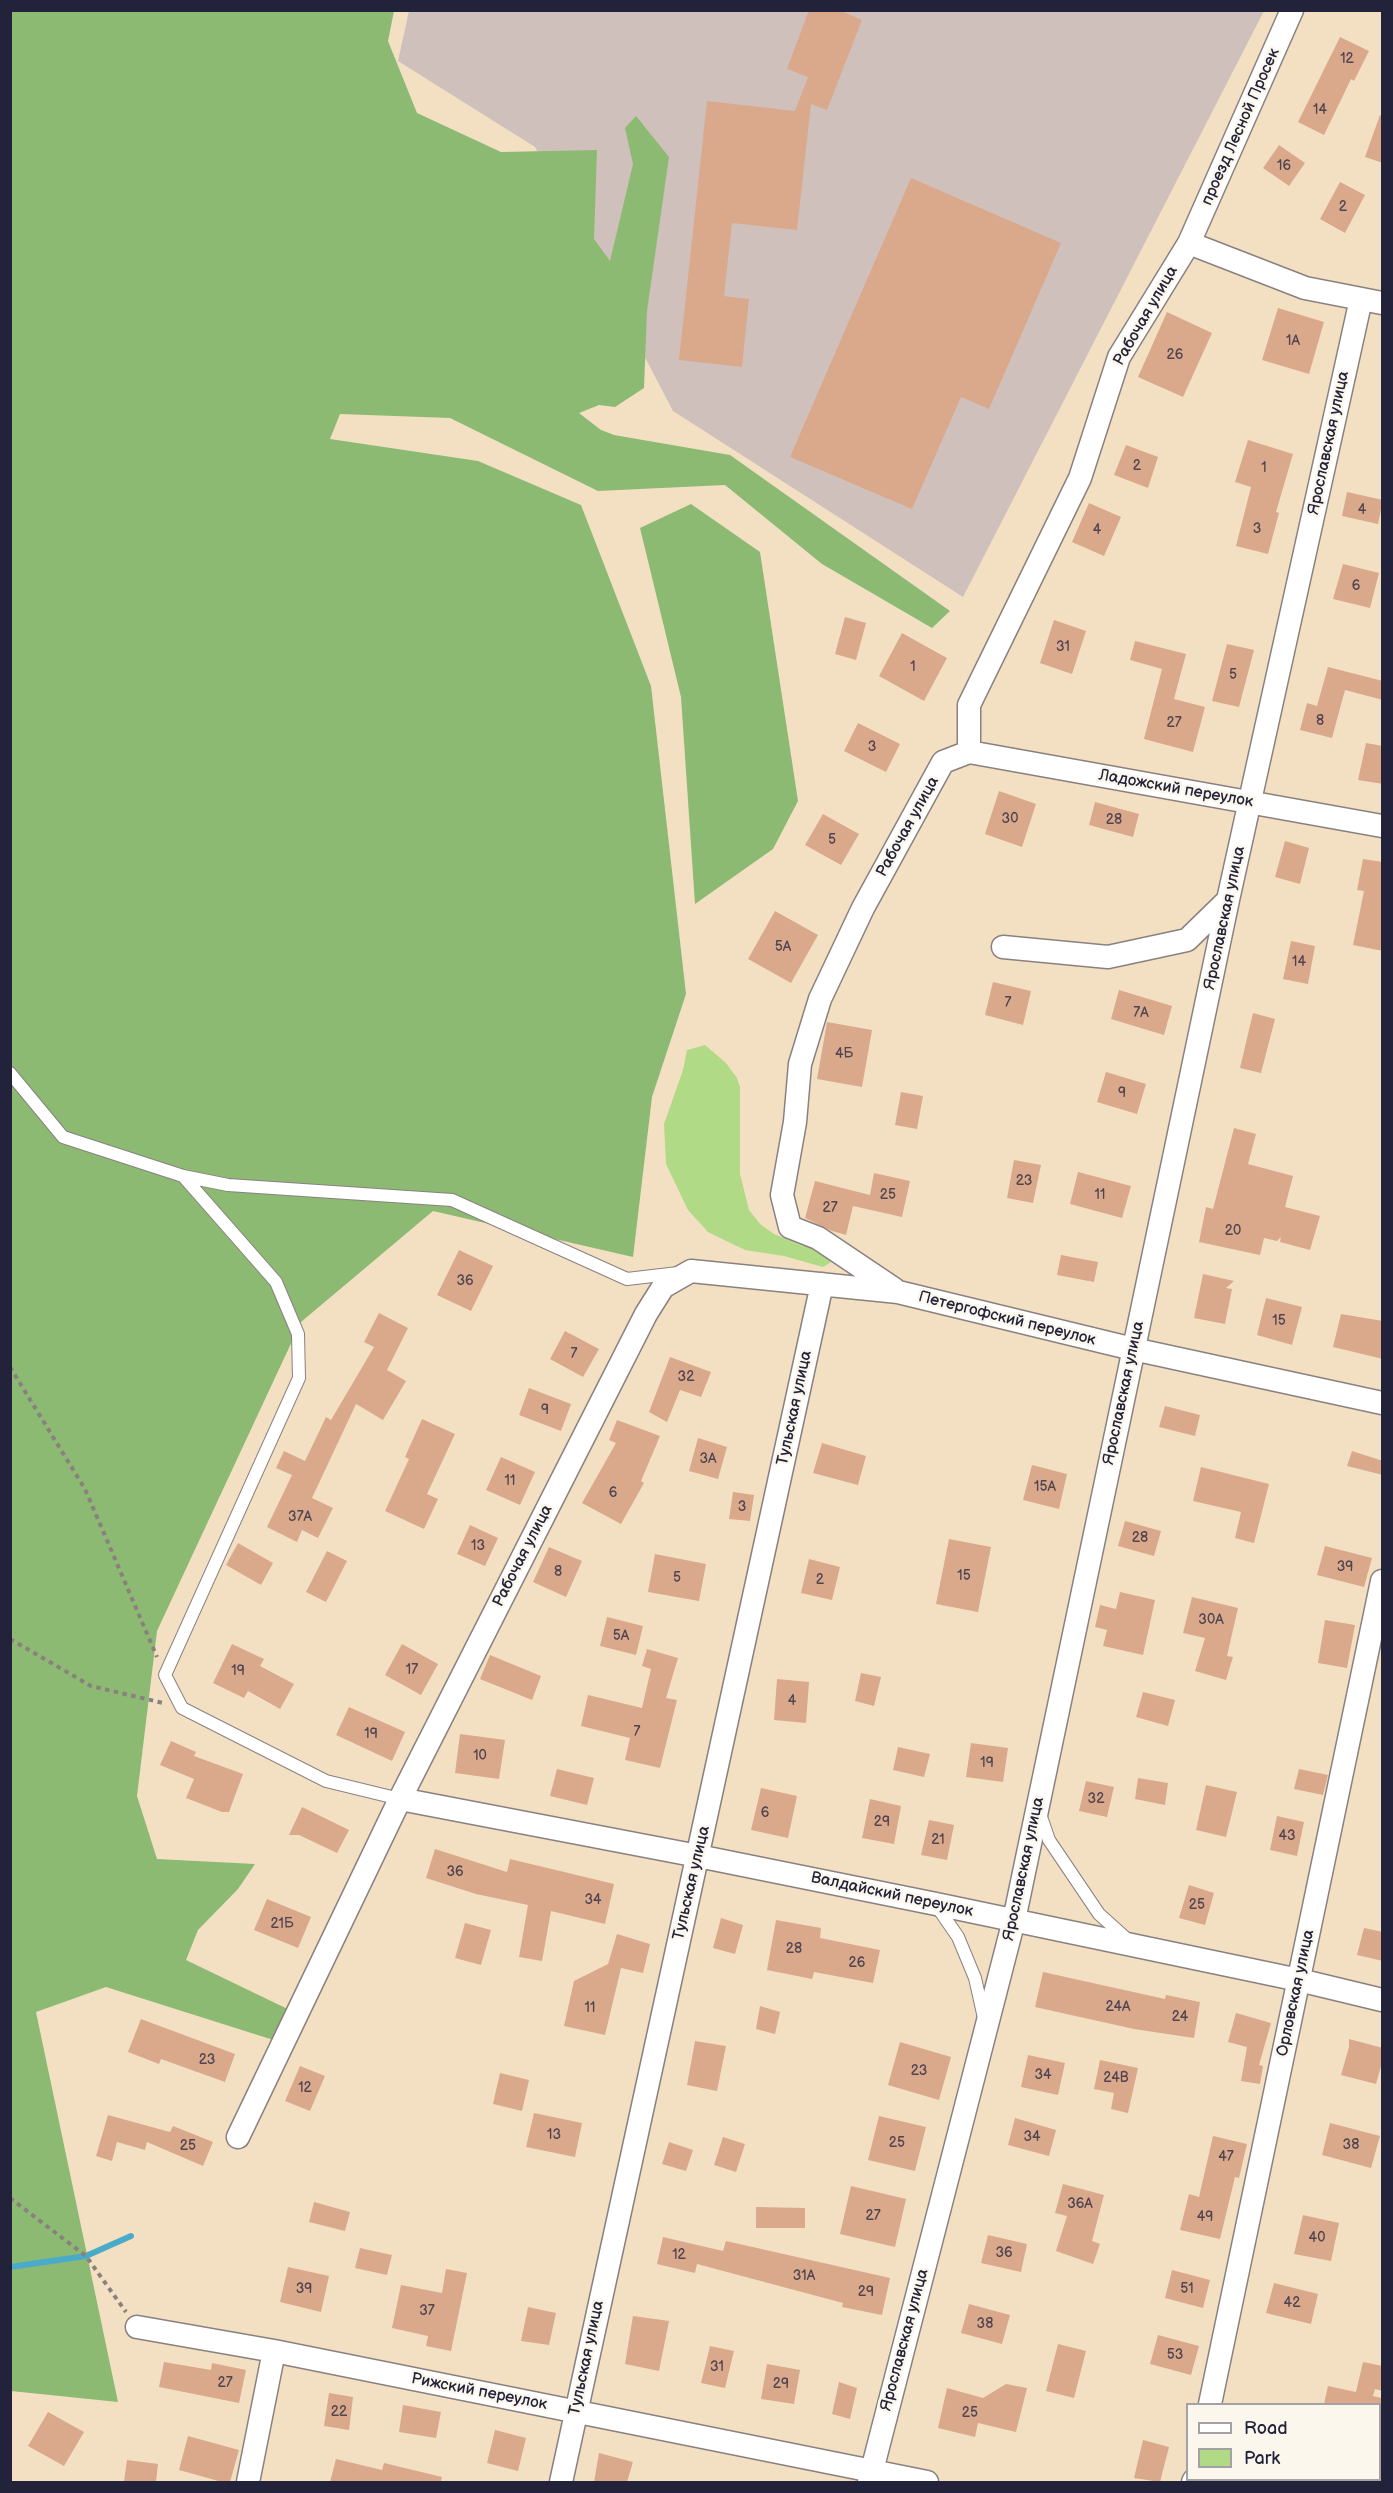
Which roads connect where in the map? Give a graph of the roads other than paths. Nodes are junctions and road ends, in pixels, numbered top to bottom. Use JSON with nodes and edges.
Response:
{"nodes":[{"id":1,"x":1292,"y":10,"type":"edge"},
{"id":2,"x":1189,"y":243,"type":"junction"},
{"id":3,"x":1372,"y":301,"type":"edge"},
{"id":4,"x":969,"y":752,"type":"junction"},
{"id":5,"x":1251,"y":802,"type":"junction"},
{"id":6,"x":1383,"y":826,"type":"edge"},
{"id":7,"x":1228,"y":900,"type":"junction"},
{"id":8,"x":1003,"y":947,"type":"dead end"},
{"id":9,"x":10,"y":1073,"type":"edge"},
{"id":10,"x":183,"y":1176,"type":"junction"},
{"id":11,"x":691,"y":1271,"type":"junction"},
{"id":12,"x":822,"y":1284,"type":"junction"},
{"id":13,"x":898,"y":1292,"type":"junction"},
{"id":14,"x":1133,"y":1349,"type":"junction"},
{"id":15,"x":1383,"y":1403,"type":"edge"},
{"id":16,"x":1383,"y":1581,"type":"edge"},
{"id":17,"x":400,"y":1799,"type":"junction"},
{"id":18,"x":1038,"y":1808,"type":"junction"},
{"id":19,"x":698,"y":1856,"type":"junction"},
{"id":20,"x":936,"y":1904,"type":"junction"},
{"id":21,"x":1014,"y":1920,"type":"junction"},
{"id":22,"x":1132,"y":1944,"type":"junction"},
{"id":23,"x":1299,"y":1980,"type":"junction"},
{"id":24,"x":1383,"y":2000,"type":"edge"},
{"id":25,"x":986,"y":2026,"type":"junction"},
{"id":26,"x":238,"y":2137,"type":"dead end"},
{"id":27,"x":137,"y":2327,"type":"road end"},
{"id":28,"x":274,"y":2352,"type":"junction"},
{"id":29,"x":1210,"y":2403,"type":"edge"},
{"id":30,"x":575,"y":2411,"type":"junction"},
{"id":31,"x":870,"y":2477,"type":"edge"},
{"id":32,"x":248,"y":2482,"type":"edge"},
{"id":33,"x":561,"y":2482,"type":"edge"},
{"id":34,"x":927,"y":2482,"type":"edge"}],
"edges":[{"from":1,"to":2,"type":"street","name":"проезд Лесной Просек"},
{"from":2,"to":3,"type":"street"},
{"from":2,"to":4,"type":"street","name":"Рабочая улица"},
{"from":3,"to":5,"type":"street","name":"Ярославская улица"},
{"from":4,"to":5,"type":"street","name":"Ладожский переулок"},
{"from":4,"to":13,"type":"street","name":"Рабочая улица"},
{"from":5,"to":6,"type":"street","name":"Ладожский переулок"},
{"from":5,"to":7,"type":"street","name":"Ярославская улица"},
{"from":7,"to":8,"type":"street"},
{"from":7,"to":14,"type":"street","name":"Ярославская улица"},
{"from":9,"to":10,"type":"lane"},
{"from":10,"to":11,"type":"lane"},
{"from":10,"to":17,"type":"lane"},
{"from":11,"to":12,"type":"street","name":"Петергофский переулок"},
{"from":11,"to":17,"type":"street","name":"Рабочая улица"},
{"from":12,"to":13,"type":"street","name":"Петергофский переулок"},
{"from":12,"to":19,"type":"street","name":"Тульская улица"},
{"from":13,"to":14,"type":"street","name":"Петергофский переулок"},
{"from":14,"to":15,"type":"street","name":"Петергофский переулок"},
{"from":14,"to":18,"type":"street","name":"Ярославская улица"},
{"from":16,"to":23,"type":"street","name":"Орловская улица"},
{"from":17,"to":19,"type":"street","name":"Валдайский переулок"},
{"from":17,"to":26,"type":"street","name":"Рабочая улица"},
{"from":18,"to":21,"type":"street","name":"Ярославская улица"},
{"from":18,"to":22,"type":"lane"},
{"from":19,"to":20,"type":"street","name":"Валдайский переулок"},
{"from":19,"to":30,"type":"street","name":"Тульская улица"},
{"from":20,"to":21,"type":"street","name":"Валдайский переулок"},
{"from":20,"to":25,"type":"lane"},
{"from":21,"to":22,"type":"street","name":"Валдайский переулок"},
{"from":21,"to":25,"type":"street","name":"Ярославская улица"},
{"from":22,"to":23,"type":"street","name":"Валдайский переулок"},
{"from":23,"to":24,"type":"street","name":"Валдайский переулок"},
{"from":23,"to":29,"type":"street","name":"Орловская улица"},
{"from":25,"to":31,"type":"street","name":"Ярославская улица"},
{"from":27,"to":28,"type":"street","name":"Рижский переулок"},
{"from":28,"to":30,"type":"street","name":"Рижский переулок"},
{"from":28,"to":32,"type":"street"},
{"from":30,"to":31,"type":"street","name":"Рижский переулок"},
{"from":30,"to":33,"type":"street","name":"Тульская улица"},
{"from":31,"to":34,"type":"street","name":"Рижский переулок"}]}
